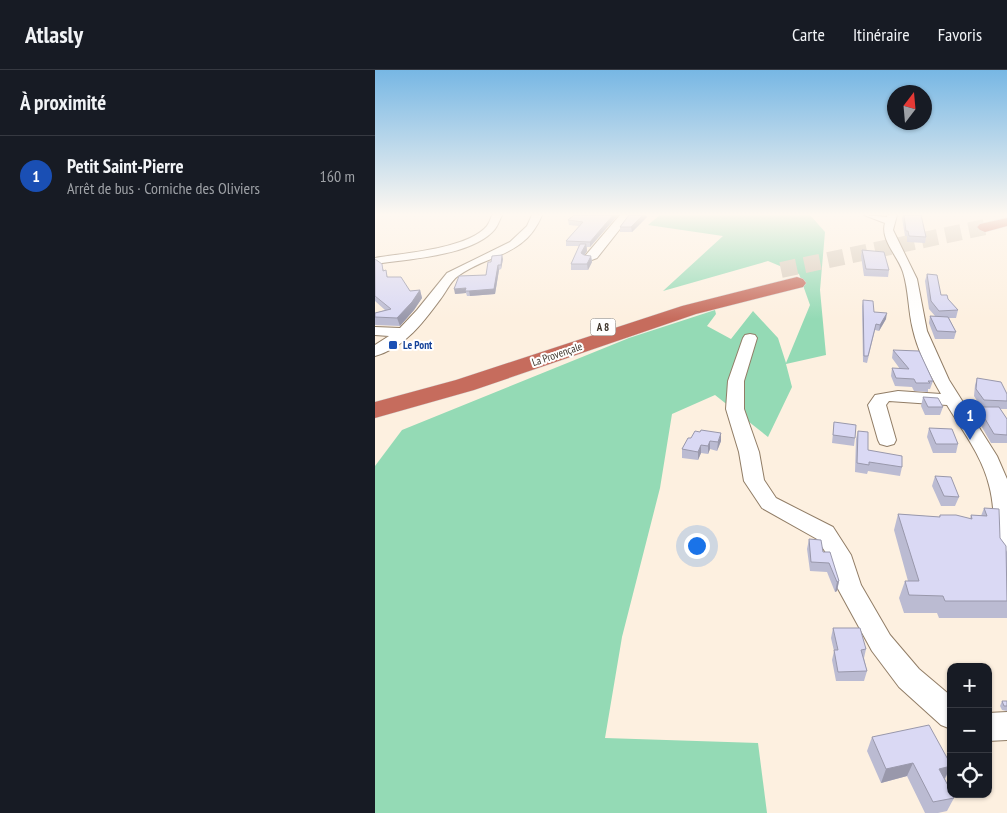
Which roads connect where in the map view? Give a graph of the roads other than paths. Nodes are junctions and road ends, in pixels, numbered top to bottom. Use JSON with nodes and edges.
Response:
{"nodes":[{"id":1,"x":441,"y":250,"type":"edge"},
{"id":2,"x":502,"y":250,"type":"edge"},
{"id":3,"x":598,"y":250,"type":"edge"},
{"id":4,"x":897,"y":250,"type":"edge"},
{"id":5,"x":589,"y":258,"type":"edge"},
{"id":6,"x":375,"y":261,"type":"edge"},
{"id":7,"x":781,"y":270,"type":"tunnel mouth"},
{"id":8,"x":797,"y":283,"type":"tunnel mouth"},
{"id":9,"x":743,"y":287,"type":"junction"},
{"id":10,"x":715,"y":296,"type":"junction"},
{"id":11,"x":375,"y":319,"type":"edge"},
{"id":12,"x":375,"y":331,"type":"edge"},
{"id":13,"x":398,"y":332,"type":"junction"},
{"id":14,"x":751,"y":338,"type":"dead end"},
{"id":15,"x":375,"y":351,"type":"edge"},
{"id":16,"x":375,"y":397,"type":"edge"},
{"id":17,"x":952,"y":400,"type":"junction"},
{"id":18,"x":375,"y":410,"type":"edge"},
{"id":19,"x":887,"y":440,"type":"dead end"},
{"id":20,"x":1007,"y":556,"type":"edge"},
{"id":21,"x":947,"y":711,"type":"edge"},
{"id":22,"x":1007,"y":726,"type":"edge"},
{"id":23,"x":992,"y":727,"type":"edge"}],
"edges":[{"from":1,"to":6,"type":"street"},
{"from":2,"to":13,"type":"street"},
{"from":3,"to":5,"type":"street"},
{"from":4,"to":17,"type":"street"},
{"from":7,"to":9,"type":"highway","name":"La Provençale","number":"A 8"},
{"from":8,"to":9,"type":"highway","name":"La Provençale","number":"A 8"},
{"from":9,"to":10,"type":"highway","name":"La Provençale","number":"A 8"},
{"from":10,"to":16,"type":"highway","name":"La Provençale","number":"A 8"},
{"from":10,"to":18,"type":"highway","name":"La Provençale","number":"A 8"},
{"from":11,"to":13,"type":"street"},
{"from":12,"to":13,"type":"street"},
{"from":13,"to":15,"type":"street"},
{"from":14,"to":21,"type":"street"},
{"from":17,"to":19,"type":"street"},
{"from":17,"to":20,"type":"street"},
{"from":22,"to":23,"type":"street"}]}
